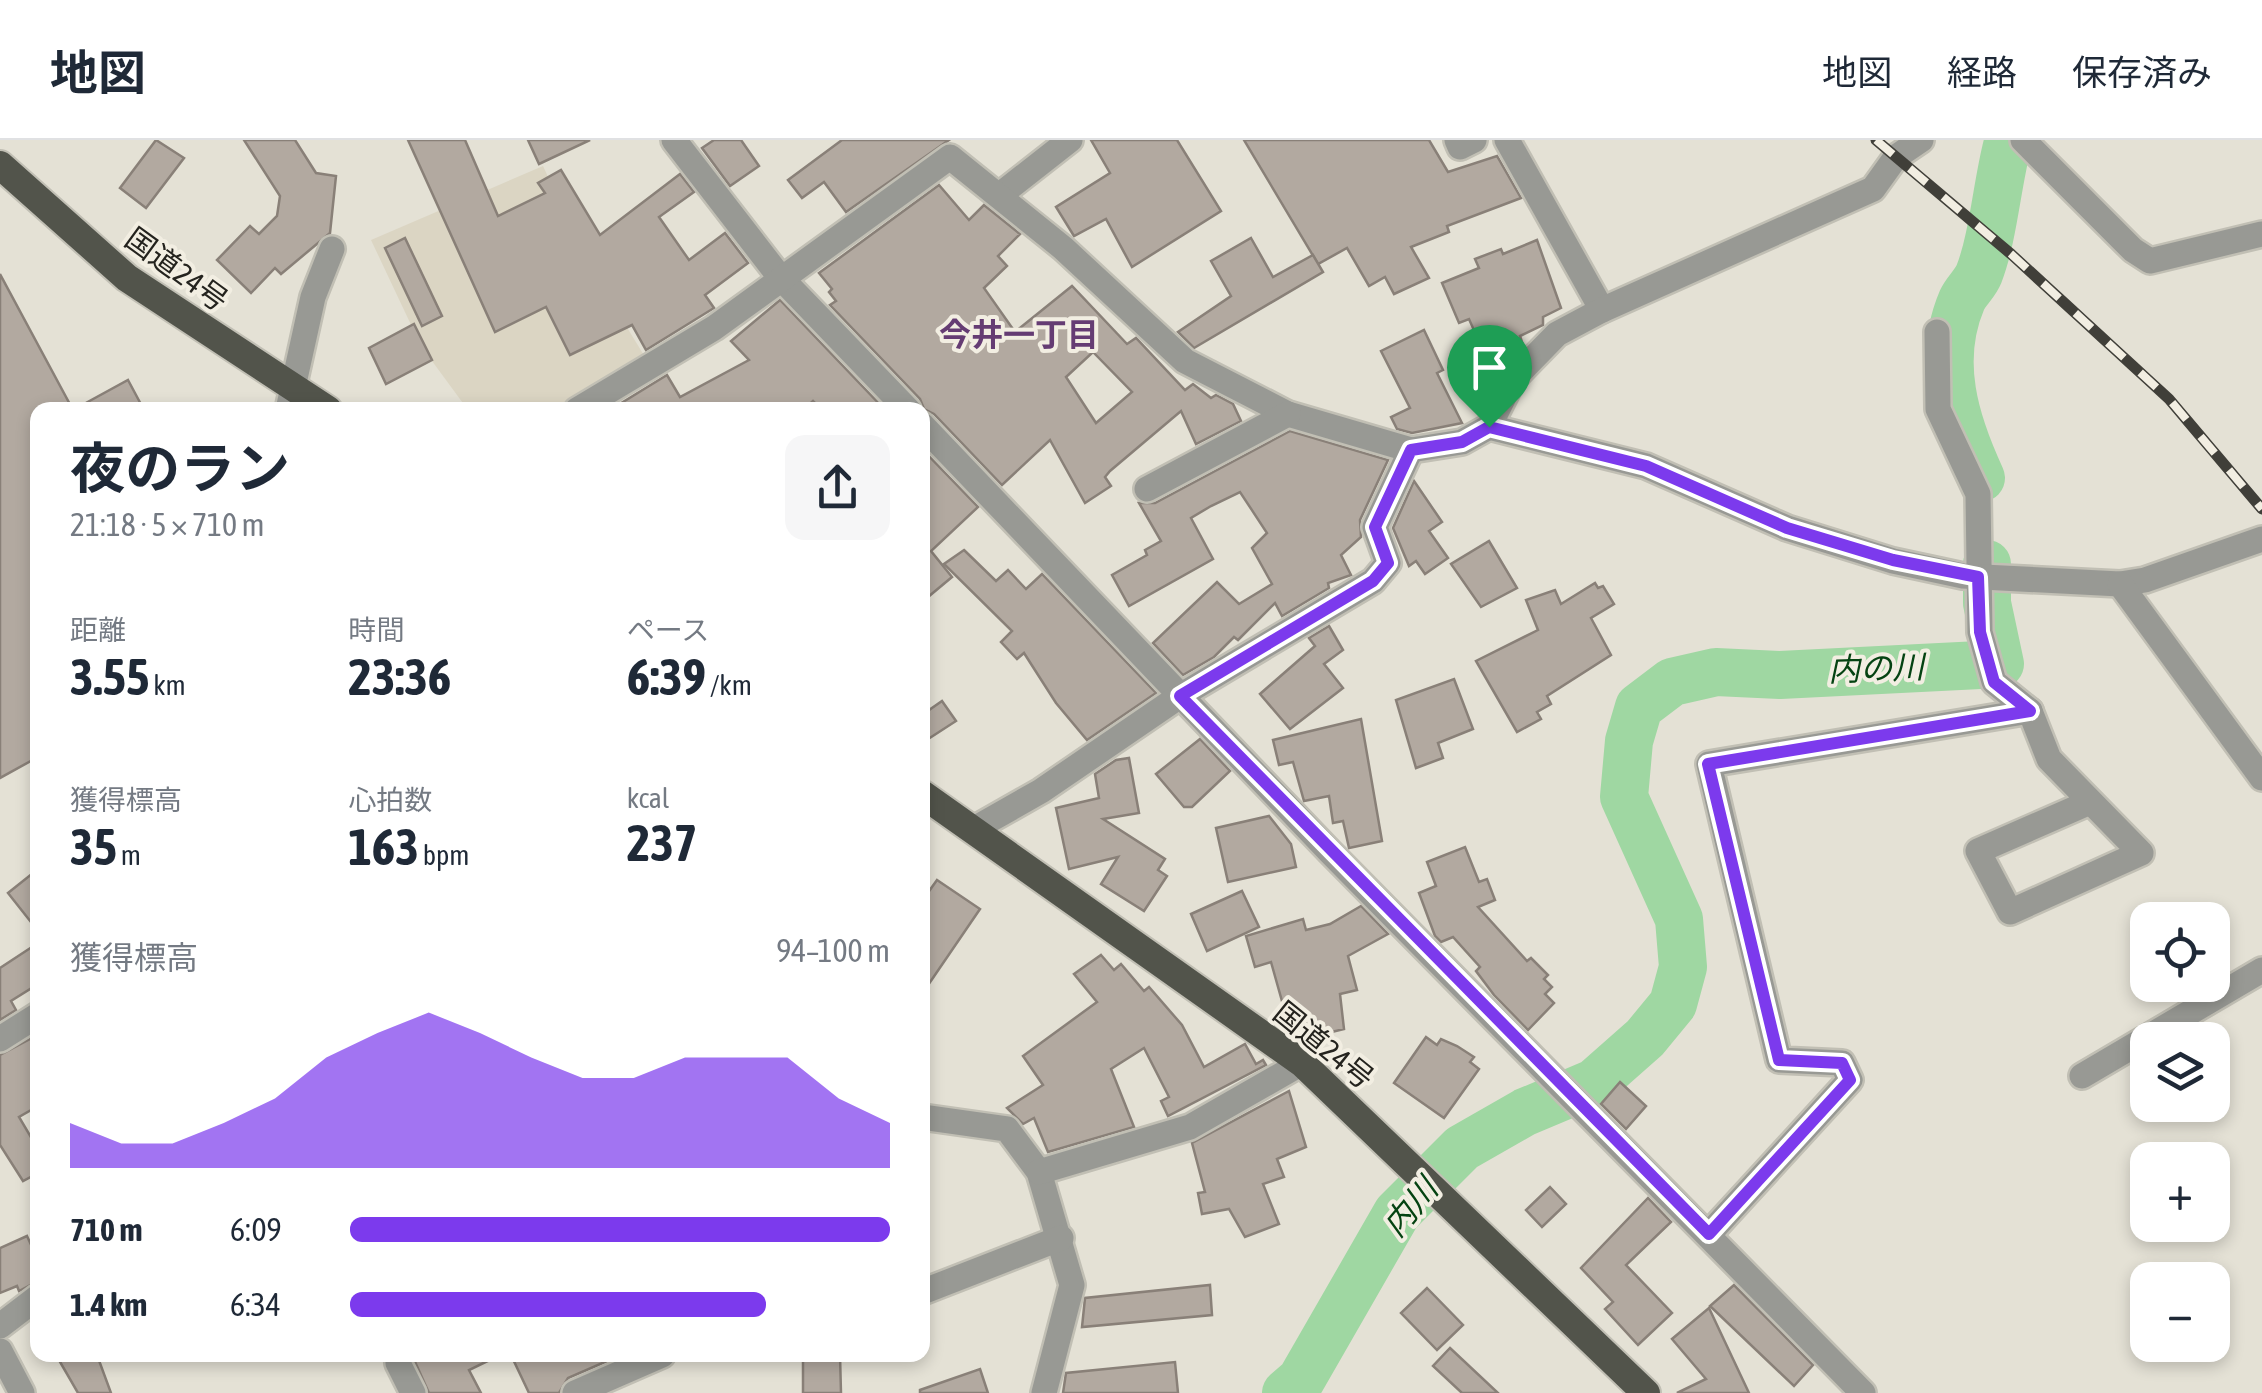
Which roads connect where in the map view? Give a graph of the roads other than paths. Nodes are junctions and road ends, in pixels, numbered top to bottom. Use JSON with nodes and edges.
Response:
{"nodes":[{"id":1,"x":674,"y":140,"type":"edge"},
{"id":2,"x":1070,"y":140,"type":"edge"},
{"id":3,"x":1458,"y":140,"type":"edge"},
{"id":4,"x":1474,"y":140,"type":"edge"},
{"id":5,"x":1507,"y":140,"type":"edge"},
{"id":6,"x":1915,"y":141,"type":"edge"},
{"id":7,"x":2024,"y":143,"type":"edge"},
{"id":8,"x":0,"y":164,"type":"edge"},
{"id":9,"x":1000,"y":194,"type":"junction"},
{"id":10,"x":2262,"y":234,"type":"edge"},
{"id":11,"x":332,"y":249,"type":"dead end"},
{"id":12,"x":779,"y":276,"type":"junction"},
{"id":13,"x":1602,"y":310,"type":"junction"},
{"id":14,"x":1937,"y":332,"type":"dead end"},
{"id":15,"x":290,"y":399,"type":"edge"},
{"id":16,"x":589,"y":402,"type":"edge"},
{"id":17,"x":900,"y":402,"type":"edge"},
{"id":18,"x":1288,"y":414,"type":"junction"},
{"id":19,"x":1489,"y":427,"type":"junction"},
{"id":20,"x":930,"y":433,"type":"edge"},
{"id":21,"x":1411,"y":450,"type":"junction"},
{"id":22,"x":1147,"y":489,"type":"dead end"},
{"id":23,"x":2262,"y":539,"type":"edge"},
{"id":24,"x":1978,"y":577,"type":"junction"},
{"id":25,"x":2120,"y":584,"type":"junction"},
{"id":26,"x":1180,"y":696,"type":"junction"},
{"id":27,"x":2030,"y":711,"type":"junction"},
{"id":28,"x":2262,"y":778,"type":"edge"},
{"id":29,"x":930,"y":799,"type":"edge"},
{"id":30,"x":2090,"y":802,"type":"junction"},
{"id":31,"x":974,"y":829,"type":"junction"},
{"id":32,"x":2262,"y":970,"type":"edge"},
{"id":33,"x":30,"y":1020,"type":"edge"},
{"id":34,"x":0,"y":1038,"type":"edge"},
{"id":35,"x":1302,"y":1063,"type":"junction"},
{"id":36,"x":2082,"y":1076,"type":"dead end"},
{"id":37,"x":930,"y":1118,"type":"edge"},
{"id":38,"x":1039,"y":1172,"type":"junction"},
{"id":39,"x":1709,"y":1234,"type":"junction"},
{"id":40,"x":1061,"y":1238,"type":"junction"},
{"id":41,"x":930,"y":1289,"type":"edge"},
{"id":42,"x":30,"y":1303,"type":"edge"},
{"id":43,"x":0,"y":1326,"type":"edge"},
{"id":44,"x":0,"y":1350,"type":"edge"},
{"id":45,"x":643,"y":1362,"type":"edge"},
{"id":46,"x":398,"y":1363,"type":"dead end"},
{"id":47,"x":22,"y":1393,"type":"edge"},
{"id":48,"x":413,"y":1393,"type":"edge"},
{"id":49,"x":575,"y":1393,"type":"edge"},
{"id":50,"x":1044,"y":1393,"type":"edge"},
{"id":51,"x":1646,"y":1393,"type":"edge"},
{"id":52,"x":1863,"y":1393,"type":"edge"}],
"edges":[{"from":1,"to":12,"type":"street"},
{"from":2,"to":9,"type":"street"},
{"from":3,"to":4,"type":"street"},
{"from":5,"to":13,"type":"street"},
{"from":6,"to":13,"type":"street"},
{"from":7,"to":10,"type":"street"},
{"from":8,"to":15,"type":"highway","name":"国道24号"},
{"from":9,"to":12,"type":"street"},
{"from":9,"to":18,"type":"street"},
{"from":11,"to":15,"type":"street"},
{"from":12,"to":16,"type":"street"},
{"from":12,"to":17,"type":"street"},
{"from":13,"to":19,"type":"street"},
{"from":14,"to":24,"type":"street"},
{"from":18,"to":21,"type":"street"},
{"from":18,"to":22,"type":"street"},
{"from":19,"to":21,"type":"street"},
{"from":19,"to":24,"type":"street"},
{"from":20,"to":26,"type":"street"},
{"from":21,"to":26,"type":"street"},
{"from":23,"to":25,"type":"street"},
{"from":24,"to":25,"type":"street"},
{"from":24,"to":27,"type":"street"},
{"from":25,"to":28,"type":"street"},
{"from":26,"to":31,"type":"street"},
{"from":26,"to":39,"type":"street"},
{"from":27,"to":30,"type":"street"},
{"from":27,"to":39,"type":"street"},
{"from":29,"to":31,"type":"highway","name":"国道24号"},
{"from":30,"to":30,"type":"street"},
{"from":31,"to":35,"type":"highway","name":"国道24号"},
{"from":32,"to":36,"type":"street"},
{"from":33,"to":34,"type":"street"},
{"from":35,"to":38,"type":"street"},
{"from":35,"to":51,"type":"highway","name":"国道24号"},
{"from":37,"to":38,"type":"street"},
{"from":38,"to":40,"type":"street"},
{"from":39,"to":52,"type":"street"},
{"from":40,"to":41,"type":"street"},
{"from":40,"to":50,"type":"street"},
{"from":42,"to":43,"type":"street"},
{"from":44,"to":47,"type":"street"},
{"from":45,"to":49,"type":"street"},
{"from":46,"to":48,"type":"street"}]}
